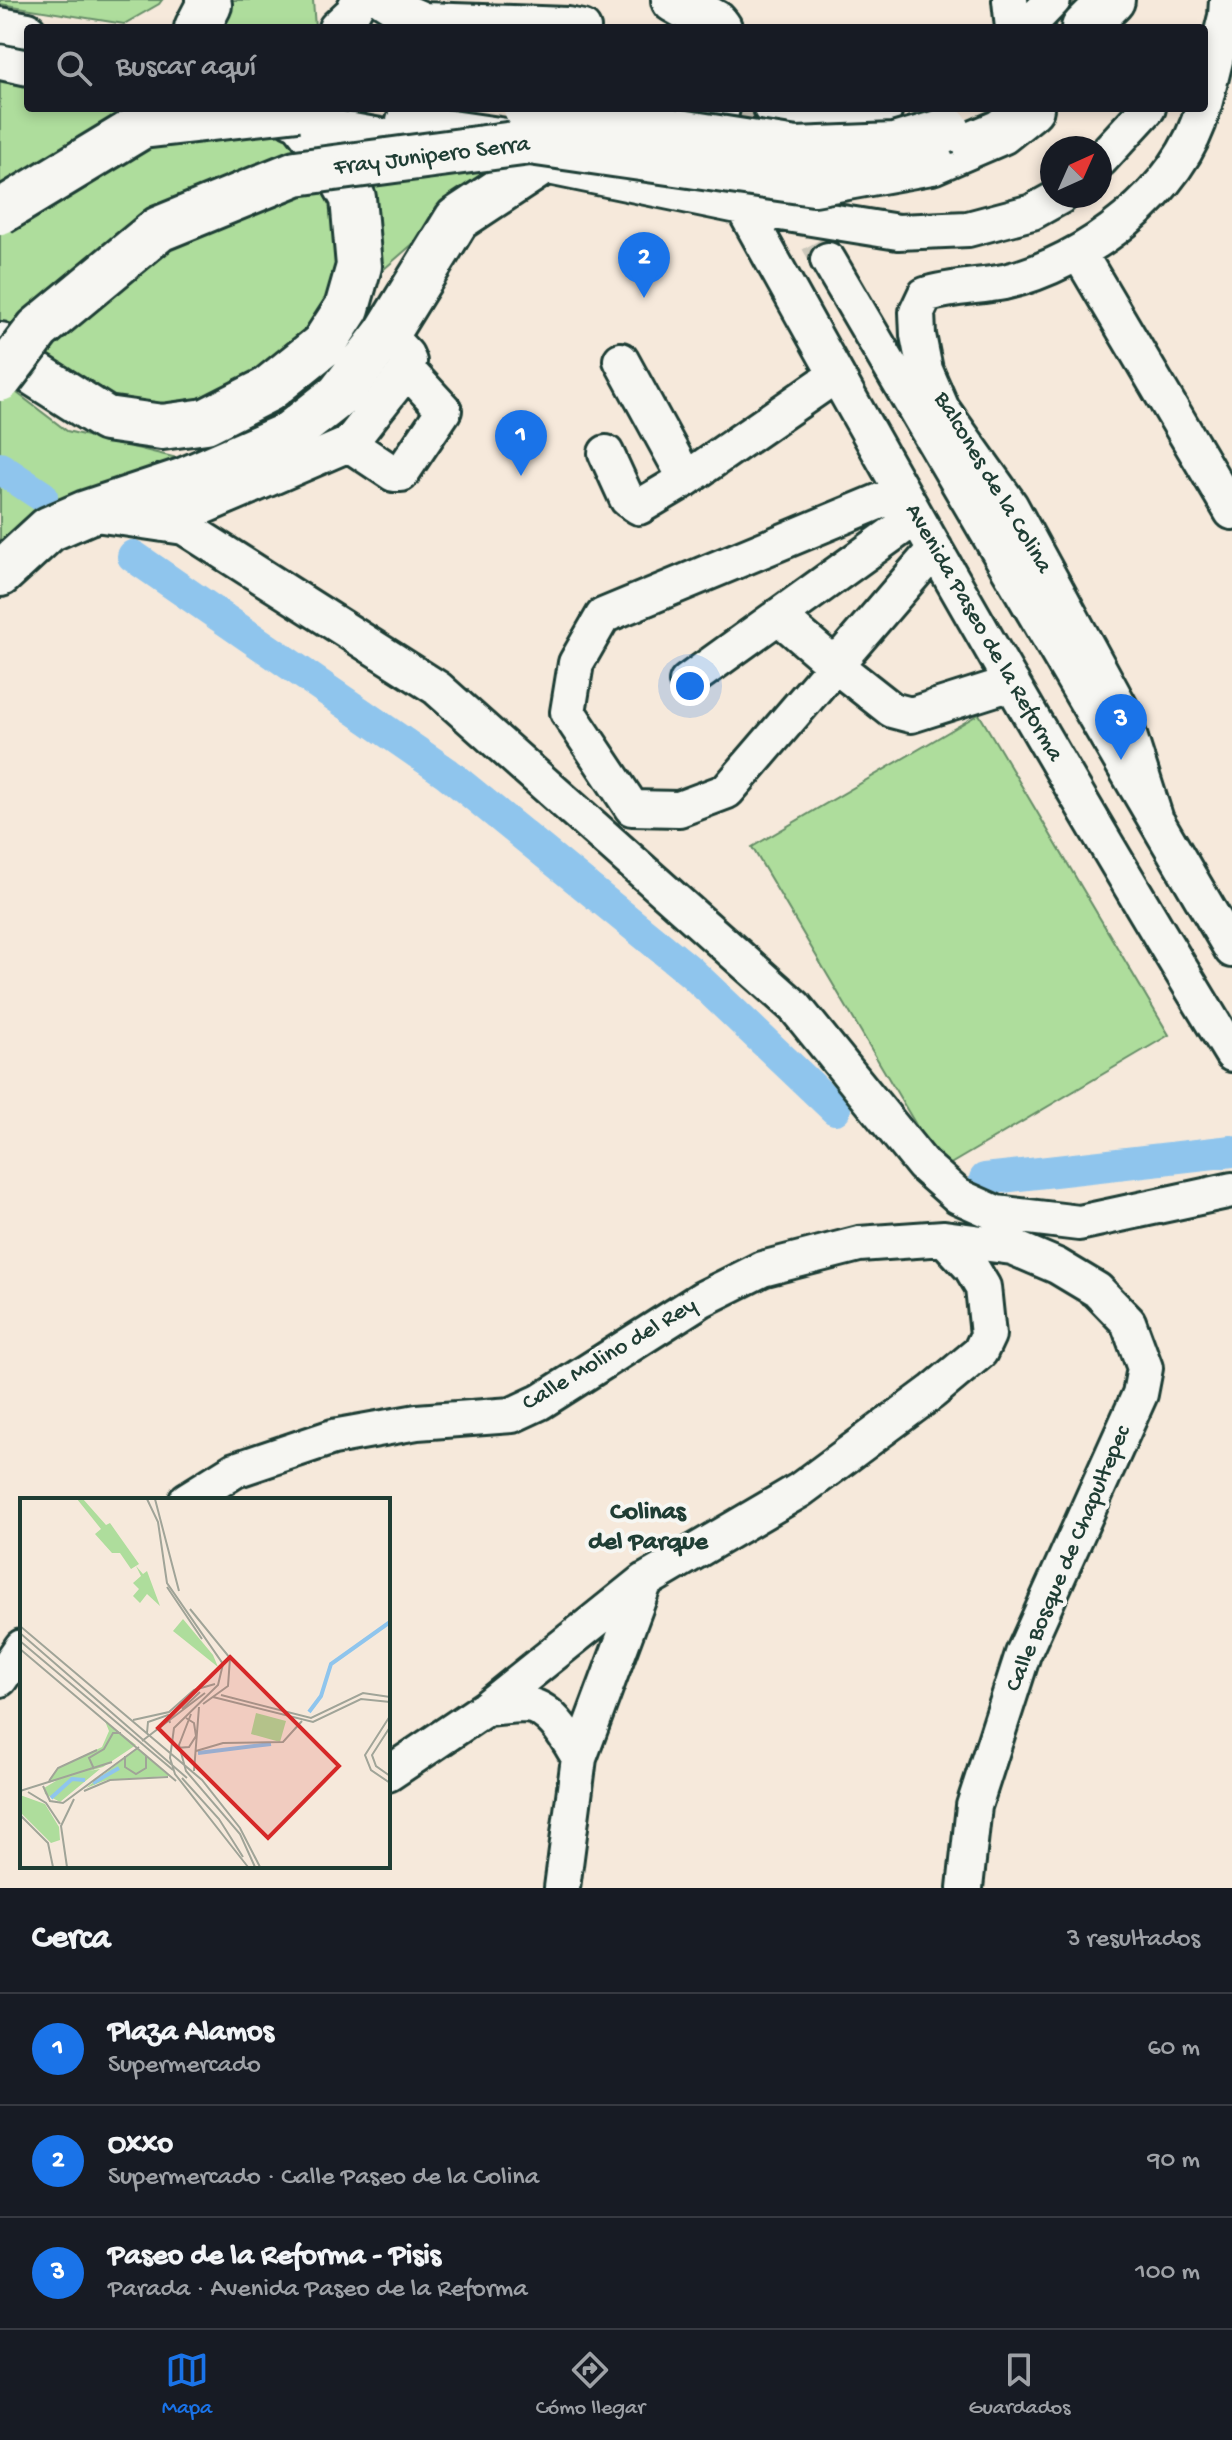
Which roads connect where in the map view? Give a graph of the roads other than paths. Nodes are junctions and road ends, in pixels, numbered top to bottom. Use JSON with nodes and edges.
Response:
{"nodes":[{"id":1,"x":208,"y":0,"type":"edge"},
{"id":2,"x":359,"y":0,"type":"edge"},
{"id":3,"x":383,"y":0,"type":"edge"},
{"id":4,"x":674,"y":0,"type":"edge"},
{"id":5,"x":1010,"y":0,"type":"edge"},
{"id":6,"x":1053,"y":0,"type":"edge"},
{"id":7,"x":1112,"y":0,"type":"edge"},
{"id":8,"x":1144,"y":0,"type":"edge"},
{"id":9,"x":1227,"y":8,"type":"edge"},
{"id":10,"x":715,"y":20,"type":"edge"},
{"id":11,"x":199,"y":24,"type":"edge"},
{"id":12,"x":340,"y":24,"type":"edge"},
{"id":13,"x":411,"y":24,"type":"edge"},
{"id":14,"x":1013,"y":24,"type":"edge"},
{"id":15,"x":1030,"y":24,"type":"edge"},
{"id":16,"x":1088,"y":24,"type":"edge"},
{"id":17,"x":1125,"y":24,"type":"edge"},
{"id":18,"x":0,"y":25,"type":"edge"},
{"id":19,"x":24,"y":29,"type":"edge"},
{"id":20,"x":1208,"y":37,"type":"edge"},
{"id":21,"x":0,"y":62,"type":"edge"},
{"id":22,"x":24,"y":67,"type":"edge"},
{"id":23,"x":1208,"y":90,"type":"edge"},
{"id":24,"x":271,"y":112,"type":"edge"},
{"id":25,"x":552,"y":112,"type":"edge"},
{"id":26,"x":721,"y":112,"type":"edge"},
{"id":27,"x":794,"y":112,"type":"edge"},
{"id":28,"x":842,"y":112,"type":"edge"},
{"id":29,"x":863,"y":112,"type":"edge"},
{"id":30,"x":870,"y":112,"type":"edge"},
{"id":31,"x":1026,"y":112,"type":"edge"},
{"id":32,"x":1144,"y":112,"type":"edge"},
{"id":33,"x":1203,"y":112,"type":"edge"},
{"id":34,"x":301,"y":115,"type":"edge"},
{"id":35,"x":953,"y":133,"type":"edge"},
{"id":36,"x":1112,"y":147,"type":"edge"},
{"id":37,"x":539,"y":165,"type":"junction"},
{"id":38,"x":743,"y":207,"type":"junction"},
{"id":39,"x":1040,"y":208,"type":"edge"},
{"id":40,"x":0,"y":212,"type":"edge"},
{"id":41,"x":898,"y":232,"type":"junction"},
{"id":42,"x":1079,"y":253,"type":"junction"},
{"id":43,"x":828,"y":260,"type":"tunnel mouth"},
{"id":44,"x":0,"y":345,"type":"edge"},
{"id":45,"x":396,"y":352,"type":"junction"},
{"id":46,"x":621,"y":360,"type":"dead end"},
{"id":47,"x":836,"y":375,"type":"junction"},
{"id":48,"x":0,"y":379,"type":"edge"},
{"id":49,"x":349,"y":444,"type":"junction"},
{"id":50,"x":606,"y":453,"type":"dead end"},
{"id":51,"x":686,"y":479,"type":"junction"},
{"id":52,"x":909,"y":505,"type":"junction"},
{"id":53,"x":1232,"y":512,"type":"edge"},
{"id":54,"x":86,"y":513,"type":"junction"},
{"id":55,"x":163,"y":524,"type":"junction"},
{"id":56,"x":935,"y":549,"type":"junction"},
{"id":57,"x":0,"y":574,"type":"edge"},
{"id":58,"x":778,"y":616,"type":"junction"},
{"id":59,"x":835,"y":665,"type":"junction"},
{"id":60,"x":687,"y":682,"type":"dead end"},
{"id":61,"x":1012,"y":683,"type":"junction"},
{"id":62,"x":1155,"y":817,"type":"junction"},
{"id":63,"x":1174,"y":854,"type":"junction"},
{"id":64,"x":1127,"y":883,"type":"junction"},
{"id":65,"x":1151,"y":922,"type":"junction"},
{"id":66,"x":1232,"y":950,"type":"edge"},
{"id":67,"x":1232,"y":1035,"type":"edge"},
{"id":68,"x":1232,"y":1054,"type":"edge"},
{"id":69,"x":1232,"y":1190,"type":"edge"},
{"id":70,"x":944,"y":1238,"type":"junction"},
{"id":71,"x":1097,"y":1290,"type":"joint"},
{"id":72,"x":190,"y":1498,"type":"edge"},
{"id":73,"x":645,"y":1581,"type":"junction"},
{"id":74,"x":20,"y":1650,"type":"edge"},
{"id":75,"x":0,"y":1679,"type":"edge"},
{"id":76,"x":486,"y":1708,"type":"junction"},
{"id":77,"x":579,"y":1758,"type":"junction"},
{"id":78,"x":390,"y":1773,"type":"edge"},
{"id":79,"x":562,"y":1888,"type":"edge"},
{"id":80,"x":965,"y":1888,"type":"edge"}],
"edges":[{"from":1,"to":11,"type":"main road"},
{"from":2,"to":12,"type":"street"},
{"from":3,"to":13,"type":"street"},
{"from":4,"to":10,"type":"main road"},
{"from":5,"to":14,"type":"street"},
{"from":6,"to":15,"type":"street"},
{"from":7,"to":16,"type":"main road"},
{"from":8,"to":17,"type":"main road"},
{"from":9,"to":20,"type":"street"},
{"from":9,"to":23,"type":"street","name":"Balcones de la Colina"},
{"from":18,"to":19,"type":"street"},
{"from":21,"to":22,"type":"street"},
{"from":24,"to":34,"type":"street"},
{"from":25,"to":35,"type":"main road","name":"Fray Junipero Serra","bridge":true},
{"from":26,"to":34,"type":"street"},
{"from":27,"to":28,"type":"street"},
{"from":29,"to":38,"type":"street"},
{"from":30,"to":41,"type":"street"},
{"from":31,"to":35,"type":"main road"},
{"from":32,"to":36,"type":"street"},
{"from":33,"to":42,"type":"street","name":"Balcones de la Colina"},
{"from":34,"to":37,"type":"street"},
{"from":34,"to":40,"type":"main road","bridge":true},
{"from":34,"to":44,"type":"main road"},
{"from":35,"to":48,"type":"main road","name":"Fray Junipero Serra","bridge":true},
{"from":37,"to":38,"type":"street"},
{"from":37,"to":45,"type":"main road"},
{"from":38,"to":41,"type":"street"},
{"from":38,"to":47,"type":"street","name":"Avenida Paseo de la Reforma"},
{"from":39,"to":41,"type":"street"},
{"from":42,"to":53,"type":"street"},
{"from":42,"to":62,"type":"street","name":"Balcones de la Colina"},
{"from":43,"to":62,"type":"street"},
{"from":45,"to":49,"type":"street"},
{"from":45,"to":49,"type":"street"},
{"from":45,"to":54,"type":"main road"},
{"from":46,"to":51,"type":"street"},
{"from":47,"to":51,"type":"street"},
{"from":47,"to":52,"type":"street","name":"Avenida Paseo de la Reforma"},
{"from":49,"to":55,"type":"street"},
{"from":50,"to":51,"type":"street"},
{"from":52,"to":56,"type":"street","name":"Avenida Paseo de la Reforma"},
{"from":52,"to":58,"type":"street"},
{"from":52,"to":59,"type":"street"},
{"from":54,"to":55,"type":"street"},
{"from":54,"to":57,"type":"main road"},
{"from":55,"to":69,"type":"street"},
{"from":56,"to":59,"type":"street"},
{"from":56,"to":61,"type":"street","name":"Avenida Paseo de la Reforma"},
{"from":58,"to":59,"type":"street"},
{"from":58,"to":60,"type":"street"},
{"from":59,"to":61,"type":"street"},
{"from":61,"to":64,"type":"street","name":"Avenida Paseo de la Reforma"},
{"from":62,"to":63,"type":"street"},
{"from":63,"to":64,"type":"street"},
{"from":63,"to":66,"type":"street"},
{"from":64,"to":65,"type":"street","name":"Avenida Paseo de la Reforma"},
{"from":65,"to":67,"type":"street"},
{"from":65,"to":68,"type":"street","name":"Avenida Paseo de la Reforma"},
{"from":70,"to":71,"type":"street","name":"Calle Molino del Rey"},
{"from":70,"to":72,"type":"street","name":"Calle Molino del Rey"},
{"from":70,"to":73,"type":"street"},
{"from":71,"to":80,"type":"street","name":"Calle Bosque de Chapultepec"},
{"from":73,"to":76,"type":"street"},
{"from":73,"to":77,"type":"street"},
{"from":74,"to":75,"type":"street"},
{"from":76,"to":77,"type":"street"},
{"from":76,"to":78,"type":"street"},
{"from":77,"to":79,"type":"street"}]}
